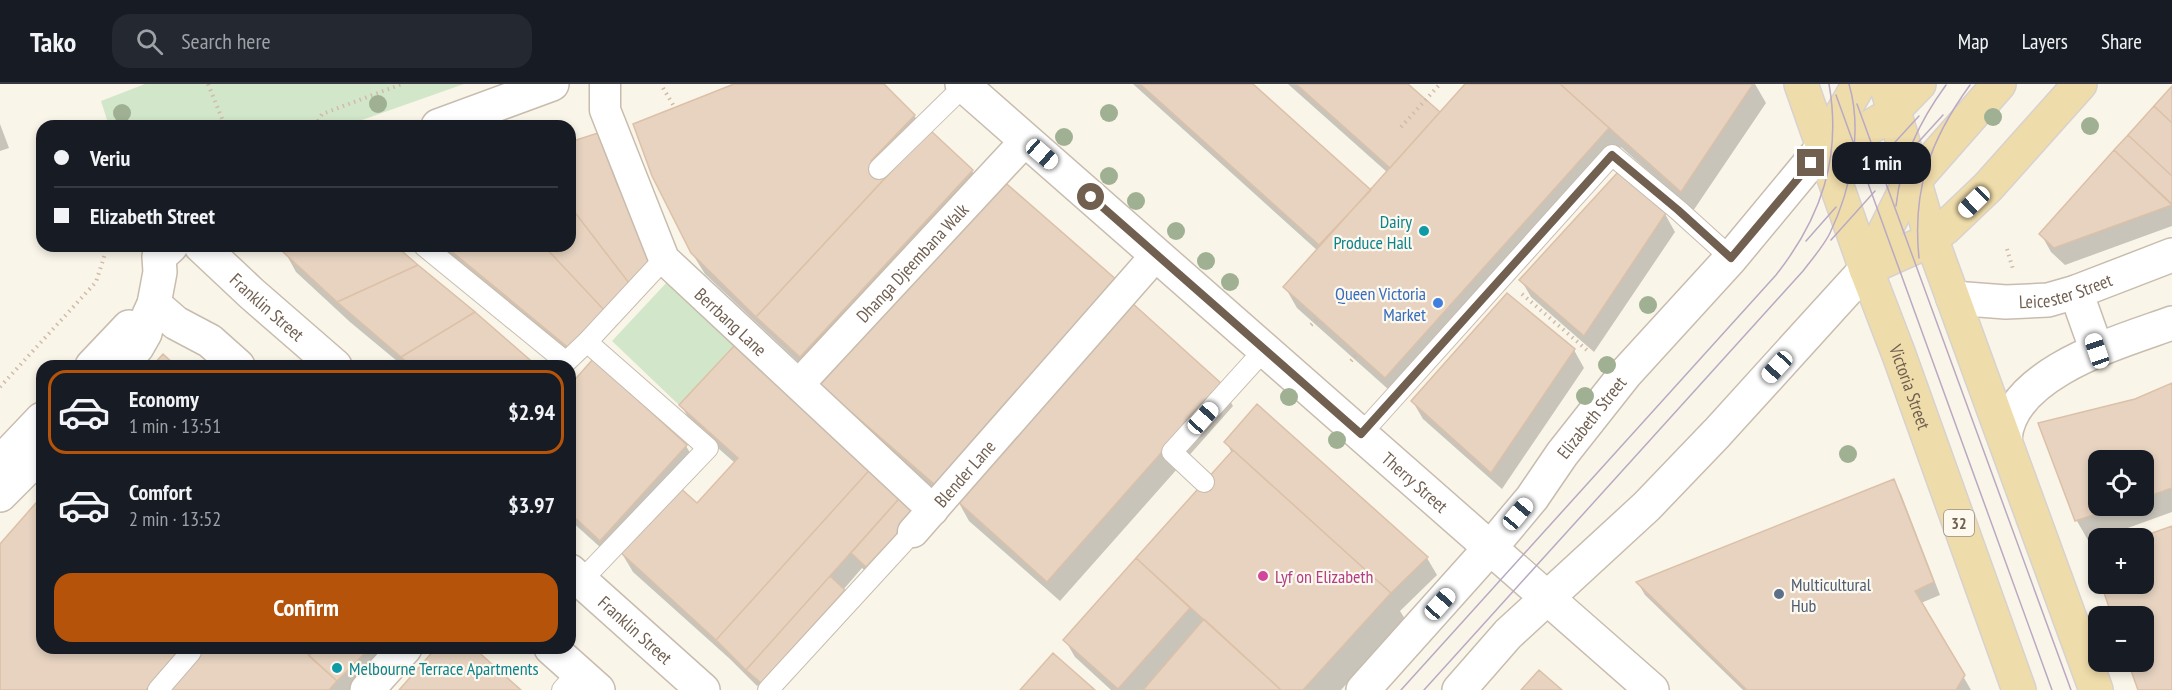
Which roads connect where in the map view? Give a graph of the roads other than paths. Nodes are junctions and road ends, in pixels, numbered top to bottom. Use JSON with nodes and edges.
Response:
{"nodes":[{"id":1,"x":552,"y":84,"type":"edge"},
{"id":2,"x":604,"y":84,"type":"edge"},
{"id":3,"x":1801,"y":84,"type":"edge"},
{"id":4,"x":1859,"y":84,"type":"edge"},
{"id":5,"x":1919,"y":84,"type":"edge"},
{"id":6,"x":1999,"y":84,"type":"edge"},
{"id":7,"x":2080,"y":84,"type":"edge"},
{"id":8,"x":963,"y":85,"type":"edge"},
{"id":9,"x":1890,"y":98,"type":"edge"},
{"id":10,"x":454,"y":120,"type":"edge"},
{"id":11,"x":1026,"y":140,"type":"junction"},
{"id":12,"x":1823,"y":147,"type":"junction"},
{"id":13,"x":879,"y":169,"type":"dead end"},
{"id":14,"x":1913,"y":180,"type":"junction"},
{"id":15,"x":1932,"y":238,"type":"junction"},
{"id":16,"x":164,"y":252,"type":"edge"},
{"id":17,"x":207,"y":252,"type":"edge"},
{"id":18,"x":431,"y":252,"type":"edge"},
{"id":19,"x":1157,"y":254,"type":"junction"},
{"id":20,"x":2172,"y":255,"type":"edge"},
{"id":21,"x":1731,"y":258,"type":"junction"},
{"id":22,"x":664,"y":259,"type":"junction"},
{"id":23,"x":1866,"y":269,"type":"junction"},
{"id":24,"x":2076,"y":292,"type":"junction"},
{"id":25,"x":1953,"y":298,"type":"junction"},
{"id":26,"x":152,"y":309,"type":"junction"},
{"id":27,"x":2172,"y":323,"type":"edge"},
{"id":28,"x":587,"y":342,"type":"junction"},
{"id":29,"x":1265,"y":349,"type":"junction"},
{"id":30,"x":2097,"y":351,"type":"junction"},
{"id":31,"x":98,"y":360,"type":"edge"},
{"id":32,"x":125,"y":360,"type":"edge"},
{"id":33,"x":231,"y":360,"type":"edge"},
{"id":34,"x":328,"y":360,"type":"edge"},
{"id":35,"x":564,"y":360,"type":"edge"},
{"id":36,"x":568,"y":360,"type":"edge"},
{"id":37,"x":799,"y":384,"type":"junction"},
{"id":38,"x":36,"y":425,"type":"edge"},
{"id":39,"x":1361,"y":434,"type":"junction"},
{"id":40,"x":2005,"y":439,"type":"junction"},
{"id":41,"x":36,"y":459,"type":"edge"},
{"id":42,"x":0,"y":463,"type":"edge"},
{"id":43,"x":1204,"y":482,"type":"dead end"},
{"id":44,"x":0,"y":495,"type":"edge"},
{"id":45,"x":933,"y":510,"type":"junction"},
{"id":46,"x":913,"y":532,"type":"joint"},
{"id":47,"x":1491,"y":547,"type":"junction"},
{"id":48,"x":576,"y":575,"type":"edge"},
{"id":49,"x":576,"y":577,"type":"edge"},
{"id":50,"x":1547,"y":596,"type":"junction"},
{"id":51,"x":189,"y":654,"type":"edge"},
{"id":52,"x":400,"y":654,"type":"edge"},
{"id":53,"x":556,"y":654,"type":"edge"},
{"id":54,"x":579,"y":684,"type":"edge"},
{"id":55,"x":158,"y":690,"type":"edge"},
{"id":56,"x":367,"y":690,"type":"edge"},
{"id":57,"x":703,"y":690,"type":"edge"},
{"id":58,"x":768,"y":690,"type":"edge"},
{"id":59,"x":1363,"y":690,"type":"edge"},
{"id":60,"x":1459,"y":690,"type":"edge"},
{"id":61,"x":1652,"y":690,"type":"edge"},
{"id":62,"x":2019,"y":690,"type":"edge"},
{"id":63,"x":2096,"y":690,"type":"edge"}],
"edges":[{"from":1,"to":10,"type":"street"},
{"from":2,"to":22,"type":"street","name":"Berrbang Lane"},
{"from":3,"to":12,"type":"main road","name":"Victoria Street","number":"32"},
{"from":4,"to":12,"type":"main road","name":"Elizabeth Street"},
{"from":5,"to":9,"type":"main road","name":"Elizabeth Street"},
{"from":6,"to":14,"type":"main road"},
{"from":7,"to":15,"type":"main road"},
{"from":8,"to":11,"type":"street","name":"Therry Street"},
{"from":8,"to":13,"type":"lane"},
{"from":9,"to":12,"type":"main road","name":"Elizabeth Street"},
{"from":9,"to":14,"type":"main road"},
{"from":11,"to":19,"type":"street","name":"Therry Street"},
{"from":11,"to":37,"type":"street","name":"Dhanga Djeembana Walk"},
{"from":12,"to":21,"type":"street","name":"Elizabeth Street"},
{"from":12,"to":23,"type":"main road","name":"Victoria Street","number":"32"},
{"from":14,"to":15,"type":"main road"},
{"from":14,"to":23,"type":"main road"},
{"from":15,"to":23,"type":"main road"},
{"from":15,"to":25,"type":"main road"},
{"from":16,"to":26,"type":"street"},
{"from":17,"to":34,"type":"street","name":"Franklin Street"},
{"from":18,"to":35,"type":"lane"},
{"from":19,"to":29,"type":"street","name":"Therry Street"},
{"from":19,"to":45,"type":"street","name":"Blender Lane"},
{"from":20,"to":24,"type":"street","name":"Leicester Street"},
{"from":21,"to":39,"type":"lane"},
{"from":21,"to":47,"type":"street","name":"Elizabeth Street"},
{"from":22,"to":28,"type":"lane"},
{"from":22,"to":37,"type":"street","name":"Berrbang Lane"},
{"from":23,"to":50,"type":"street"},
{"from":23,"to":62,"type":"main road","name":"Victoria Street","number":"32"},
{"from":24,"to":25,"type":"street","name":"Leicester Street"},
{"from":24,"to":30,"type":"street"},
{"from":25,"to":40,"type":"main road"},
{"from":26,"to":31,"type":"street"},
{"from":26,"to":32,"type":"street"},
{"from":26,"to":33,"type":"street"},
{"from":27,"to":30,"type":"street"},
{"from":28,"to":36,"type":"lane"},
{"from":28,"to":48,"type":"lane"},
{"from":29,"to":39,"type":"street","name":"Therry Street"},
{"from":29,"to":43,"type":"lane"},
{"from":30,"to":40,"type":"street"},
{"from":37,"to":45,"type":"street","name":"Berrbang Lane"},
{"from":38,"to":42,"type":"street"},
{"from":39,"to":47,"type":"street","name":"Therry Street"},
{"from":40,"to":63,"type":"main road"},
{"from":41,"to":44,"type":"street"},
{"from":45,"to":46,"type":"street","name":"Blender Lane"},
{"from":46,"to":58,"type":"lane","name":"Blender Lane"},
{"from":47,"to":50,"type":"street","name":"Therry Street"},
{"from":47,"to":59,"type":"street","name":"Elizabeth Street"},
{"from":49,"to":57,"type":"street","name":"Franklin Street"},
{"from":50,"to":60,"type":"street"},
{"from":50,"to":61,"type":"street","name":"Therry Street"},
{"from":51,"to":55,"type":"lane"},
{"from":52,"to":56,"type":"street"},
{"from":53,"to":54,"type":"street"}]}
